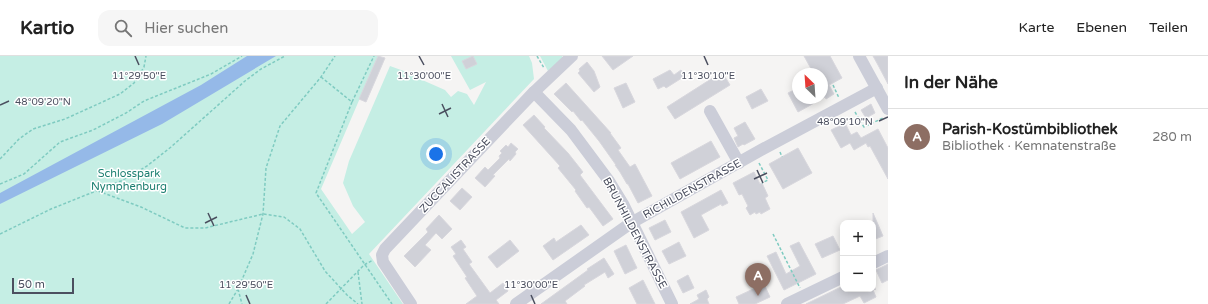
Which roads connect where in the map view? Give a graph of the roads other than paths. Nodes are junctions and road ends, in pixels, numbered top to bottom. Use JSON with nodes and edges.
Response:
{"nodes":[{"id":1,"x":572,"y":56,"type":"edge"},
{"id":2,"x":859,"y":56,"type":"edge"},
{"id":3,"x":877,"y":88,"type":"junction"},
{"id":4,"x":534,"y":92,"type":"junction"},
{"id":5,"x":710,"y":111,"type":"dead end"},
{"id":6,"x":887,"y":113,"type":"edge"},
{"id":7,"x":739,"y":163,"type":"junction"},
{"id":8,"x":631,"y":223,"type":"junction"},
{"id":9,"x":888,"y":256,"type":"edge"},
{"id":10,"x":876,"y":262,"type":"edge"},
{"id":11,"x":840,"y":278,"type":"edge"},
{"id":12,"x":411,"y":304,"type":"edge"},
{"id":13,"x":516,"y":304,"type":"edge"},
{"id":14,"x":672,"y":304,"type":"edge"},
{"id":15,"x":787,"y":304,"type":"edge"}],
"edges":[{"from":1,"to":4,"type":"street","name":"ZUCCALISTRASSE"},
{"from":2,"to":3,"type":"street"},
{"from":3,"to":6,"type":"street"},
{"from":3,"to":7,"type":"street","name":"RICHILDENSTRASSE"},
{"from":4,"to":8,"type":"street","name":"BRUNHILDENSTRASSE"},
{"from":4,"to":12,"type":"street","name":"ZUCCALISTRASSE"},
{"from":5,"to":7,"type":"street"},
{"from":7,"to":8,"type":"street","name":"RICHILDENSTRASSE"},
{"from":8,"to":13,"type":"street","name":"RICHILDENSTRASSE"},
{"from":8,"to":14,"type":"street","name":"BRUNHILDENSTRASSE"},
{"from":9,"to":10,"type":"street"},
{"from":11,"to":15,"type":"street"}]}
